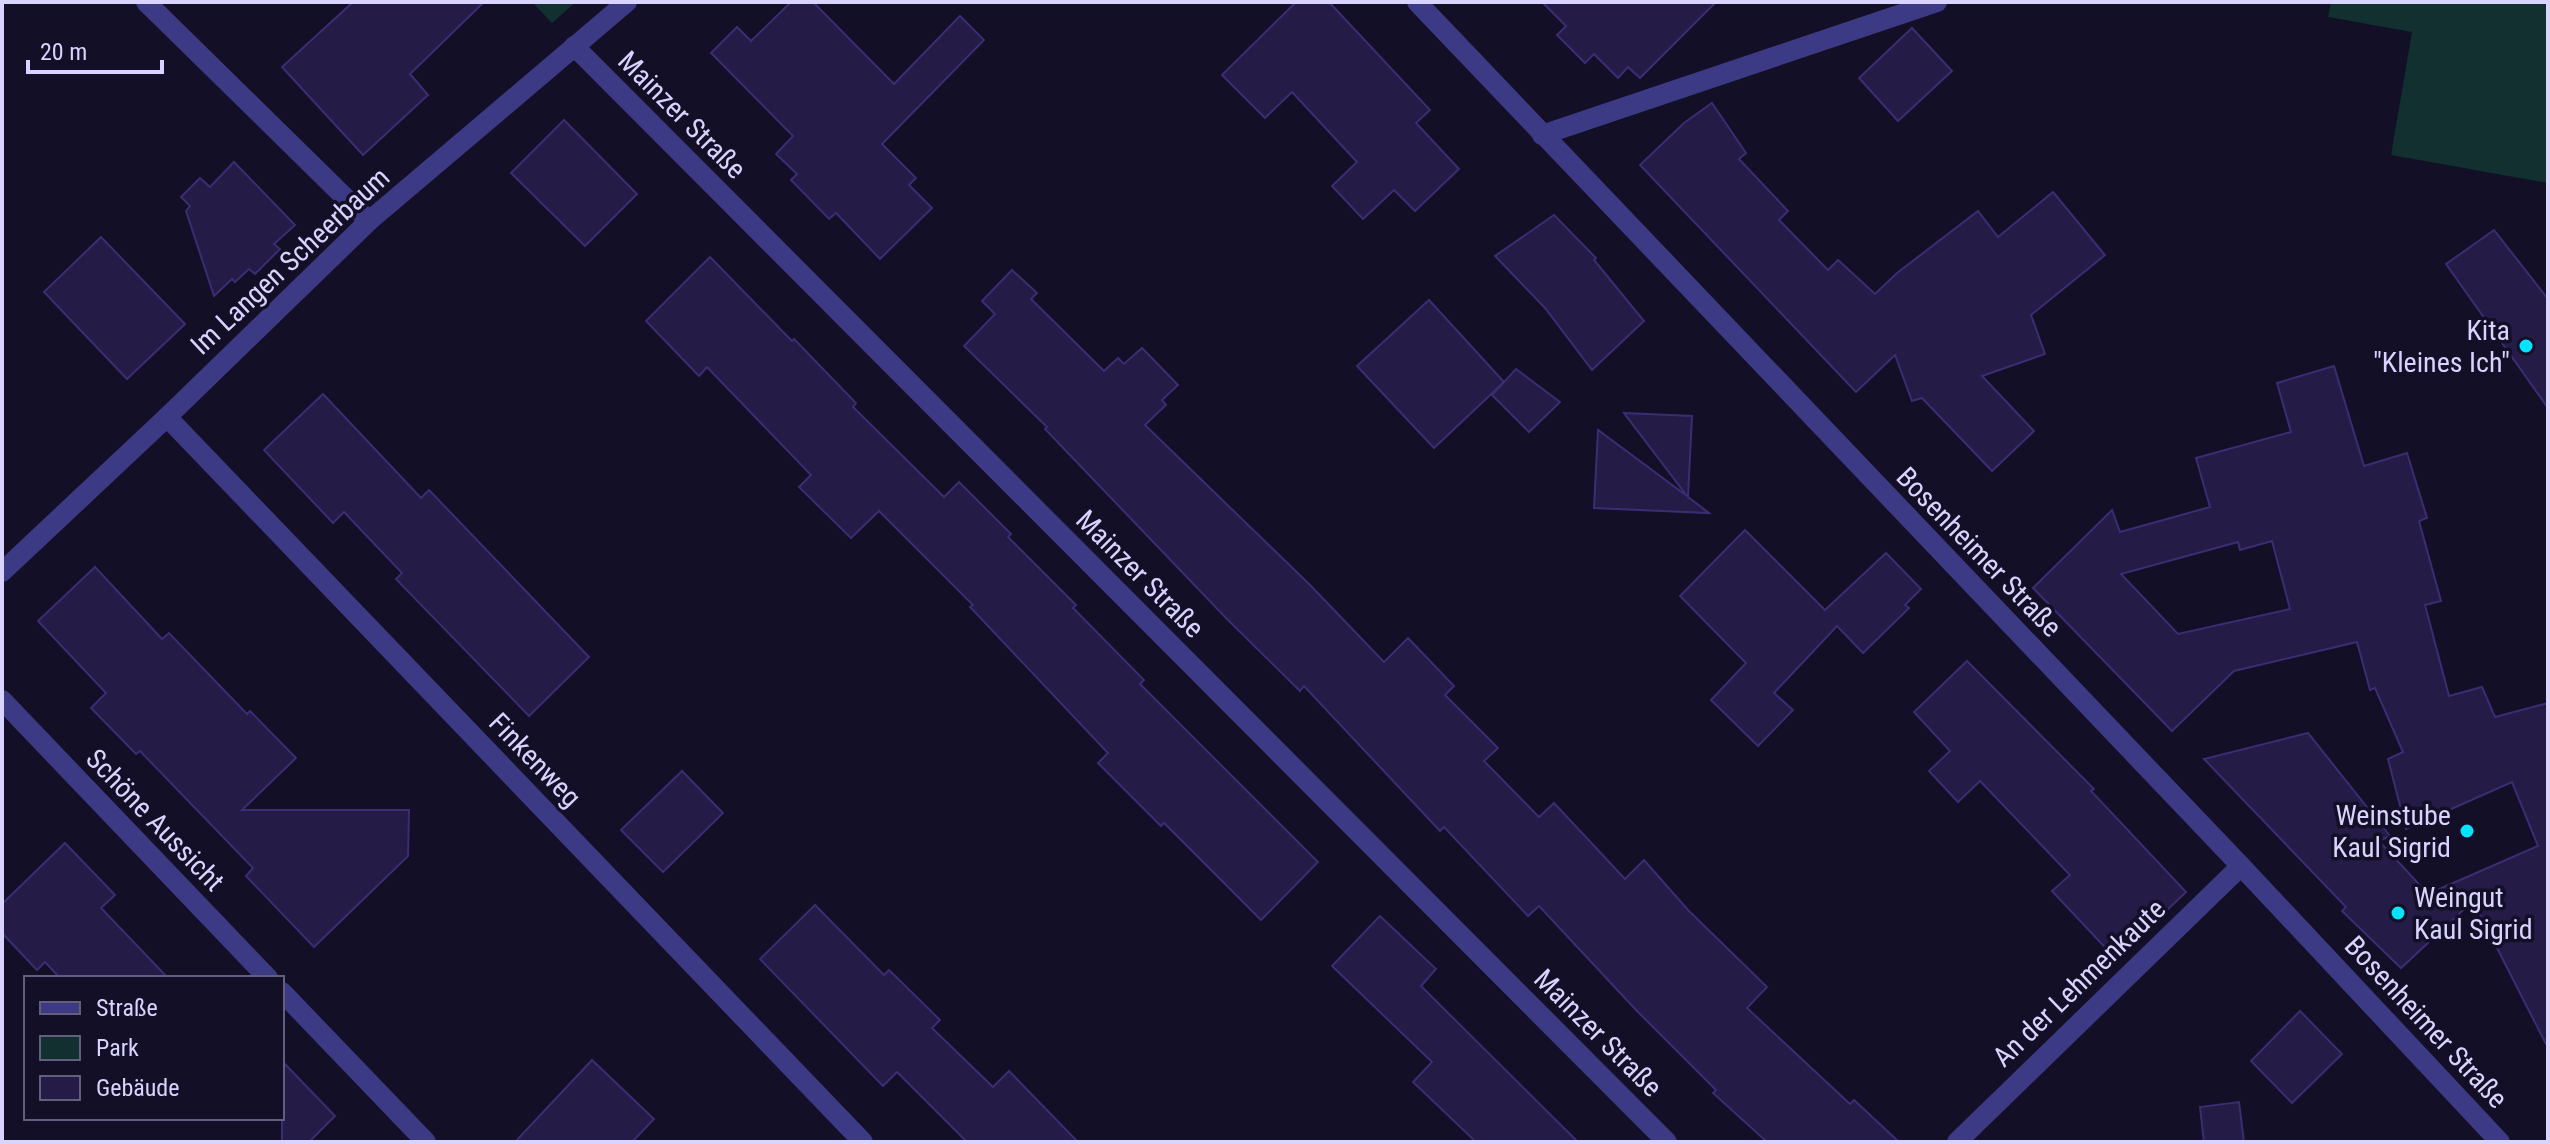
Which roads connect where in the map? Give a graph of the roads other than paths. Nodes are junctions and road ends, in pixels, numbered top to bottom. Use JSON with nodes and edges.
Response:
{"nodes":[{"id":1,"x":146,"y":2,"type":"edge"},
{"id":2,"x":627,"y":2,"type":"edge"},
{"id":3,"x":1417,"y":2,"type":"edge"},
{"id":4,"x":1937,"y":2,"type":"edge"},
{"id":5,"x":574,"y":46,"type":"junction"},
{"id":6,"x":1542,"y":135,"type":"junction"},
{"id":7,"x":369,"y":221,"type":"junction"},
{"id":8,"x":167,"y":417,"type":"junction"},
{"id":9,"x":2,"y":572,"type":"edge"},
{"id":10,"x":2,"y":700,"type":"edge"},
{"id":11,"x":2241,"y":866,"type":"junction"},
{"id":12,"x":266,"y":976,"type":"edge"},
{"id":13,"x":284,"y":994,"type":"edge"},
{"id":14,"x":426,"y":1142,"type":"edge"},
{"id":15,"x":863,"y":1142,"type":"edge"},
{"id":16,"x":1667,"y":1142,"type":"edge"},
{"id":17,"x":1957,"y":1142,"type":"edge"},
{"id":18,"x":2500,"y":1142,"type":"edge"}],
"edges":[{"from":1,"to":7,"type":"street"},
{"from":2,"to":5,"type":"street","name":"Im Langen Scheerbaum"},
{"from":3,"to":6,"type":"street","name":"Bosenheimer Straße"},
{"from":4,"to":6,"type":"street"},
{"from":5,"to":7,"type":"street","name":"Im Langen Scheerbaum"},
{"from":5,"to":16,"type":"street","name":"Mainzer Straße"},
{"from":6,"to":11,"type":"street","name":"Bosenheimer Straße"},
{"from":7,"to":8,"type":"street","name":"Im Langen Scheerbaum"},
{"from":8,"to":9,"type":"street","name":"Im Langen Scheerbaum"},
{"from":8,"to":15,"type":"street","name":"Finkenweg"},
{"from":10,"to":12,"type":"street","name":"Schöne Aussicht"},
{"from":11,"to":17,"type":"street","name":"An der Lehmenkaute"},
{"from":11,"to":18,"type":"street","name":"Bosenheimer Straße"},
{"from":13,"to":14,"type":"street"}]}
